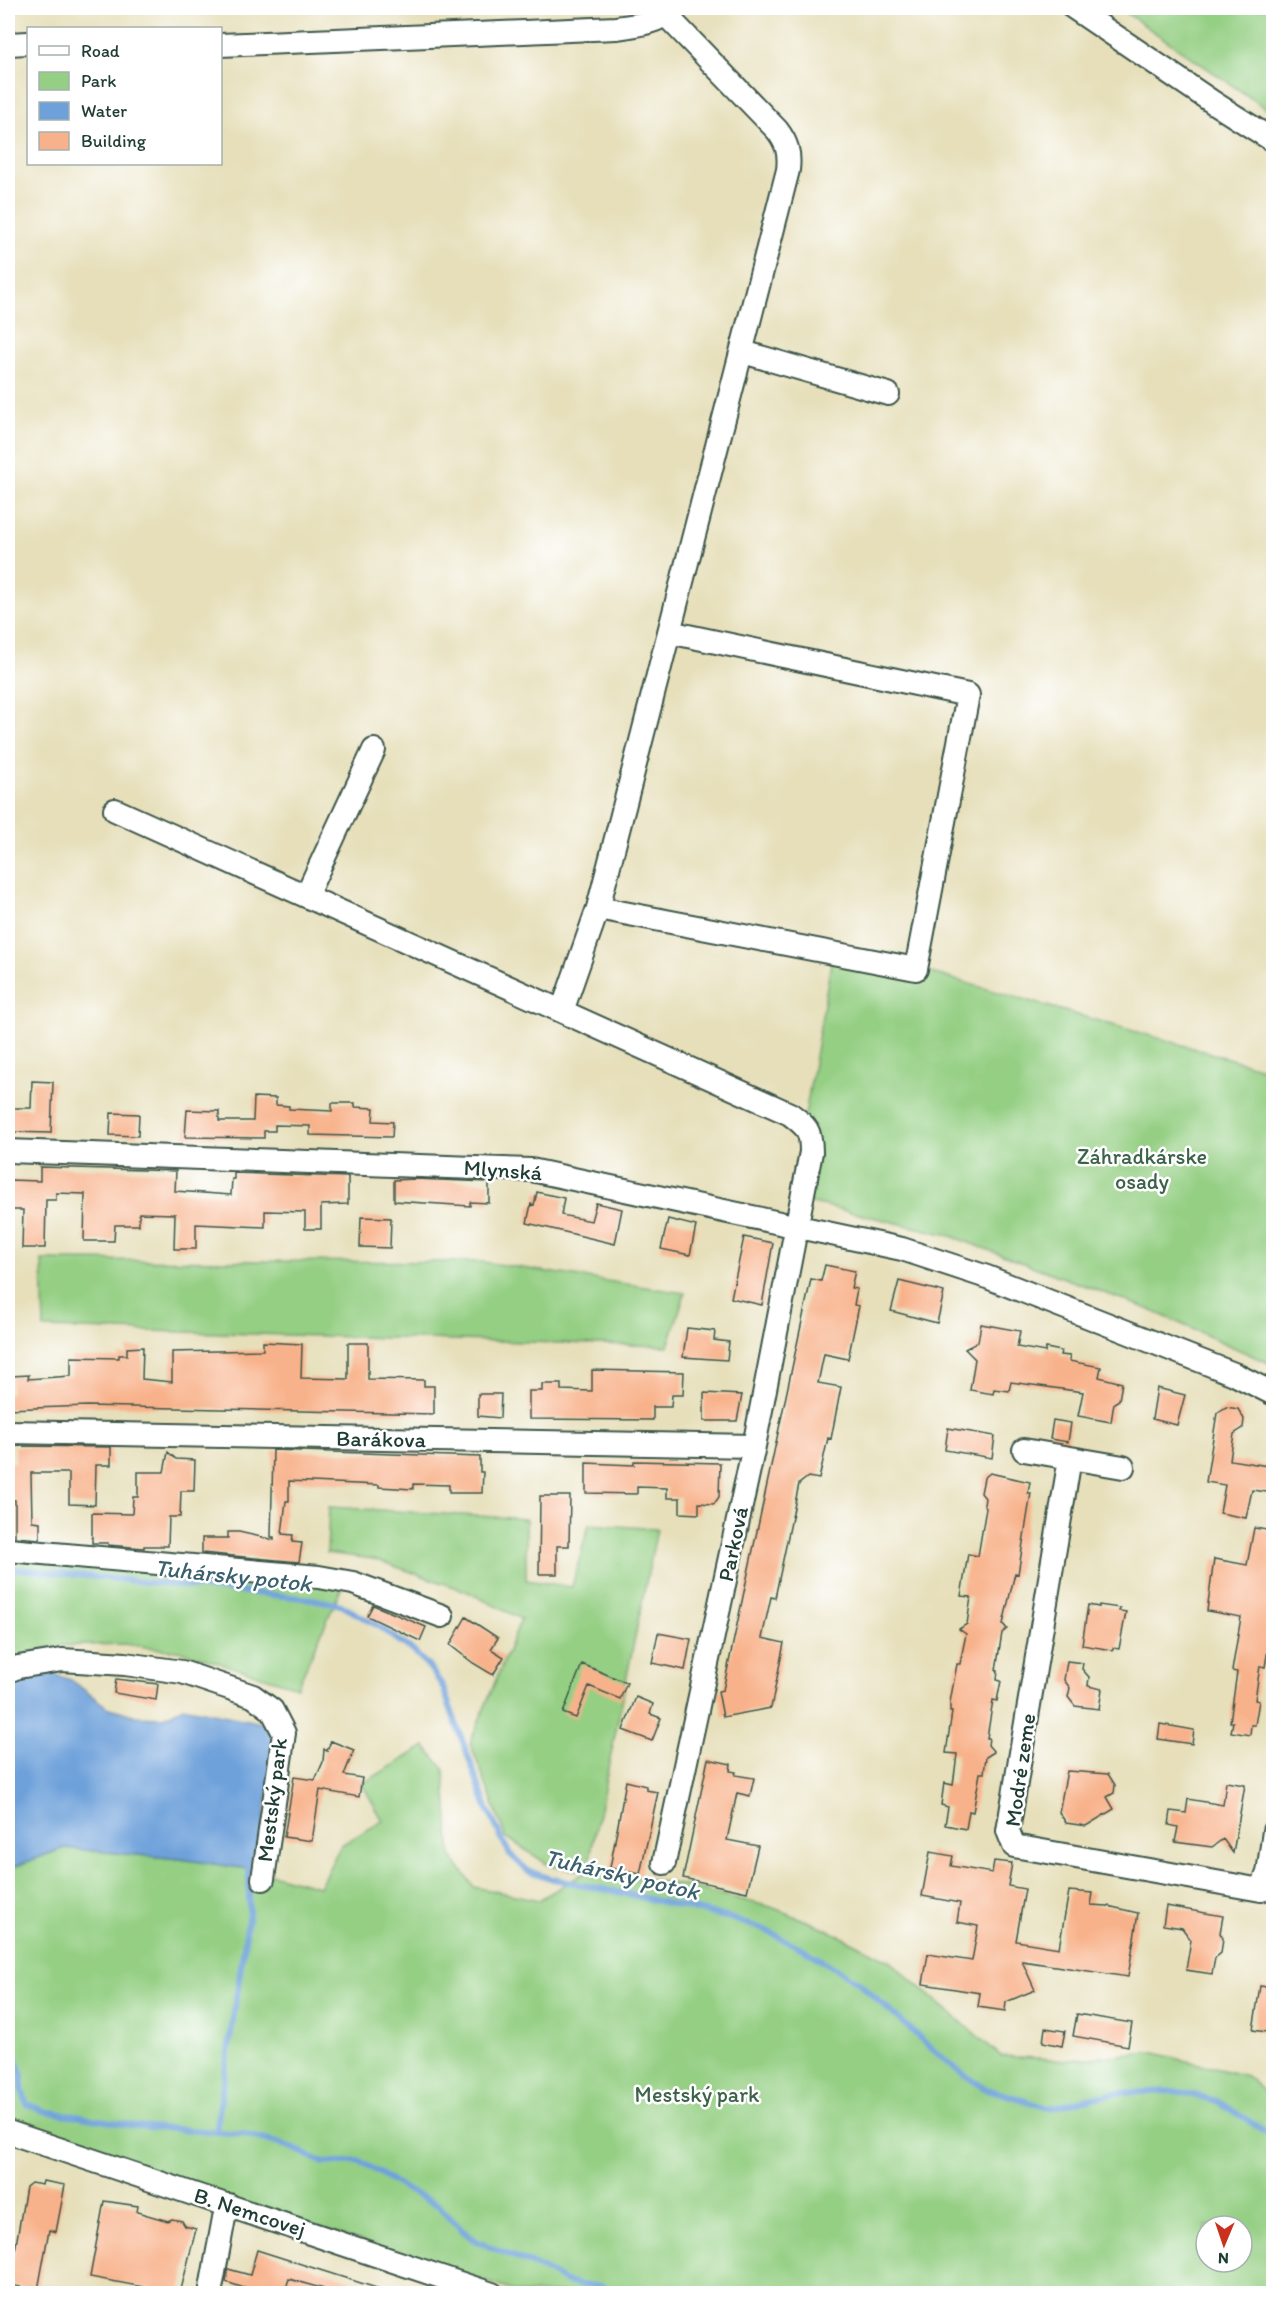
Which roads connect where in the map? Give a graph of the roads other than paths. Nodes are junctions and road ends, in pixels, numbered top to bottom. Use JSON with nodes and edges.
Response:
{"nodes":[{"id":1,"x":1074,"y":8,"type":"edge"},
{"id":2,"x":670,"y":11,"type":"edge"},
{"id":3,"x":27,"y":43,"type":"edge"},
{"id":4,"x":8,"y":45,"type":"edge"},
{"id":5,"x":222,"y":45,"type":"edge"},
{"id":6,"x":1274,"y":141,"type":"edge"},
{"id":7,"x":743,"y":352,"type":"junction"},
{"id":8,"x":888,"y":394,"type":"dead end"},
{"id":9,"x":669,"y":632,"type":"junction"},
{"id":10,"x":374,"y":750,"type":"dead end"},
{"id":11,"x":115,"y":810,"type":"dead end"},
{"id":12,"x":306,"y":896,"type":"junction"},
{"id":13,"x":598,"y":908,"type":"junction"},
{"id":14,"x":562,"y":1011,"type":"junction"},
{"id":15,"x":8,"y":1151,"type":"edge"},
{"id":16,"x":796,"y":1224,"type":"junction"},
{"id":17,"x":1274,"y":1394,"type":"edge"},
{"id":18,"x":8,"y":1432,"type":"edge"},
{"id":19,"x":754,"y":1446,"type":"junction"},
{"id":20,"x":1024,"y":1450,"type":"dead end"},
{"id":21,"x":1070,"y":1458,"type":"junction"},
{"id":22,"x":1123,"y":1467,"type":"dead end"},
{"id":23,"x":8,"y":1550,"type":"edge"},
{"id":24,"x":442,"y":1616,"type":"dead end"},
{"id":25,"x":8,"y":1671,"type":"edge"},
{"id":26,"x":1274,"y":1831,"type":"edge"},
{"id":27,"x":664,"y":1863,"type":"dead end"},
{"id":28,"x":263,"y":1879,"type":"dead end"},
{"id":29,"x":1267,"y":1896,"type":"edge"},
{"id":30,"x":8,"y":2132,"type":"edge"},
{"id":31,"x":229,"y":2205,"type":"junction"},
{"id":32,"x":210,"y":2294,"type":"edge"},
{"id":33,"x":492,"y":2294,"type":"edge"}],
"edges":[{"from":1,"to":6,"type":"street"},
{"from":2,"to":5,"type":"street"},
{"from":2,"to":7,"type":"street"},
{"from":3,"to":4,"type":"street"},
{"from":7,"to":8,"type":"street"},
{"from":7,"to":9,"type":"street"},
{"from":9,"to":13,"type":"street"},
{"from":9,"to":13,"type":"street"},
{"from":10,"to":12,"type":"street"},
{"from":11,"to":12,"type":"street"},
{"from":12,"to":14,"type":"street"},
{"from":13,"to":14,"type":"street"},
{"from":14,"to":16,"type":"street","name":"Parková"},
{"from":15,"to":16,"type":"street","name":"Mlynská"},
{"from":16,"to":17,"type":"street","name":"Mlynská"},
{"from":16,"to":19,"type":"street","name":"Parková"},
{"from":18,"to":19,"type":"street","name":"Barákova"},
{"from":19,"to":27,"type":"street","name":"Parková"},
{"from":20,"to":21,"type":"street"},
{"from":21,"to":22,"type":"street"},
{"from":21,"to":29,"type":"street","name":"Modré zeme"},
{"from":23,"to":24,"type":"street"},
{"from":25,"to":28,"type":"street","name":"Mestský park"},
{"from":26,"to":29,"type":"street","name":"Modré zeme"},
{"from":30,"to":31,"type":"street","name":"B. Nemcovej"},
{"from":31,"to":32,"type":"street"},
{"from":31,"to":33,"type":"street","name":"B. Nemcovej"}]}
